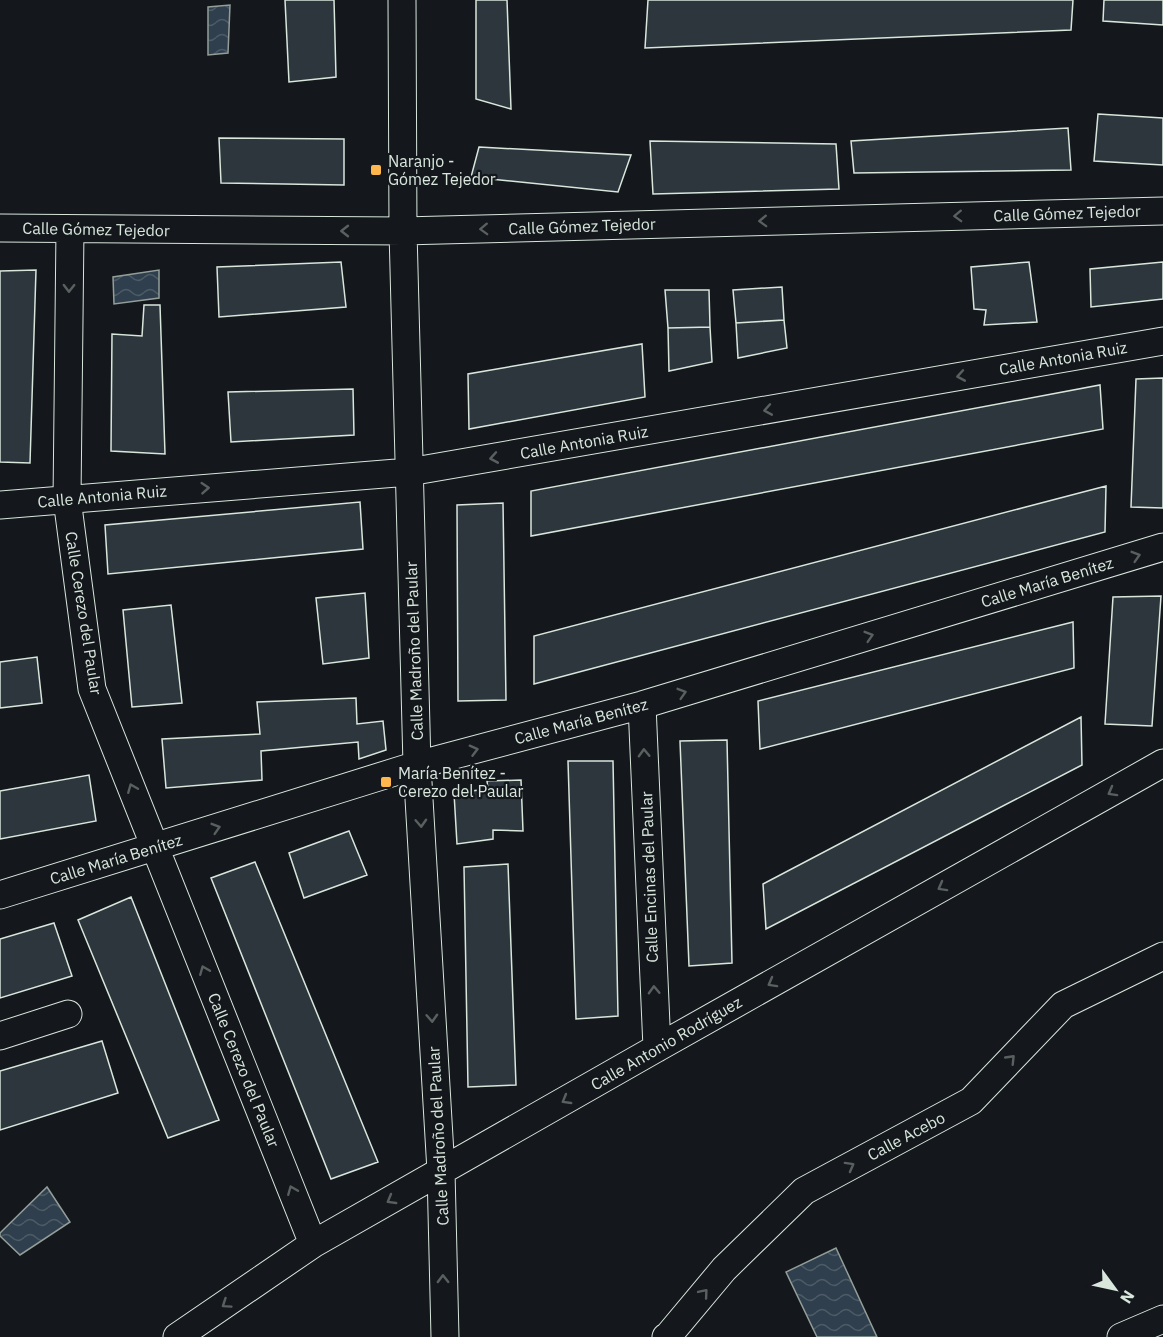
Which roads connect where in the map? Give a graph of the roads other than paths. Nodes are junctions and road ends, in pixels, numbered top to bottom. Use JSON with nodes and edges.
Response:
{"nodes":[{"id":1,"x":402,"y":0,"type":"edge"},
{"id":2,"x":1163,"y":211,"type":"edge"},
{"id":3,"x":0,"y":228,"type":"edge"},
{"id":4,"x":70,"y":230,"type":"junction"},
{"id":5,"x":403,"y":231,"type":"junction"},
{"id":6,"x":1163,"y":341,"type":"edge"},
{"id":7,"x":409,"y":472,"type":"junction"},
{"id":8,"x":66,"y":499,"type":"junction"},
{"id":9,"x":0,"y":505,"type":"edge"},
{"id":10,"x":1163,"y":547,"type":"edge"},
{"id":11,"x":642,"y":705,"type":"junction"},
{"id":12,"x":1163,"y":763,"type":"edge"},
{"id":13,"x":417,"y":765,"type":"junction"},
{"id":14,"x":156,"y":847,"type":"junction"},
{"id":15,"x":0,"y":896,"type":"edge"},
{"id":16,"x":1163,"y":956,"type":"edge"},
{"id":17,"x":68,"y":1014,"type":"dead end"},
{"id":18,"x":0,"y":1036,"type":"edge"},
{"id":19,"x":657,"y":1048,"type":"junction"},
{"id":20,"x":441,"y":1171,"type":"junction"},
{"id":21,"x":313,"y":1244,"type":"junction"},
{"id":22,"x":1163,"y":1319,"type":"edge"},
{"id":23,"x":177,"y":1337,"type":"edge"},
{"id":24,"x":445,"y":1337,"type":"edge"},
{"id":25,"x":666,"y":1337,"type":"edge"},
{"id":26,"x":1121,"y":1337,"type":"edge"}],
"edges":[{"from":1,"to":5,"type":"street","name":"Calle Madroño del Paular"},
{"from":2,"to":5,"type":"street","name":"Calle Gómez Tejedor","one_way":true},
{"from":3,"to":4,"type":"street","name":"Calle Gómez Tejedor"},
{"from":5,"to":4,"type":"street","name":"Calle Gómez Tejedor","one_way":true},
{"from":4,"to":8,"type":"street","name":"Calle Cerezo del Paular","one_way":true},
{"from":5,"to":7,"type":"street","name":"Calle Madroño del Paular"},
{"from":6,"to":7,"type":"street","name":"Calle Antonia Ruiz","one_way":true},
{"from":8,"to":7,"type":"street","name":"Calle Antonia Ruiz","one_way":true},
{"from":7,"to":13,"type":"street","name":"Calle Madroño del Paular"},
{"from":8,"to":9,"type":"street","name":"Calle Antonia Ruiz"},
{"from":14,"to":8,"type":"street","name":"Calle Cerezo del Paular","one_way":true},
{"from":11,"to":10,"type":"street","name":"Calle María Benítez","one_way":true},
{"from":13,"to":11,"type":"street","name":"Calle María Benítez","one_way":true},
{"from":19,"to":11,"type":"street","name":"Calle Encinas del Paular","one_way":true},
{"from":12,"to":19,"type":"street","name":"Calle Antonio Rodríguez","one_way":true},
{"from":14,"to":13,"type":"street","name":"Calle María Benítez","one_way":true},
{"from":13,"to":20,"type":"street","name":"Calle Madroño del Paular","one_way":true},
{"from":14,"to":15,"type":"street","name":"Calle María Benítez"},
{"from":21,"to":14,"type":"street","name":"Calle Cerezo del Paular","one_way":true},
{"from":25,"to":16,"type":"street","name":"Calle Acebo","one_way":true},
{"from":17,"to":18,"type":"street"},
{"from":19,"to":20,"type":"street","name":"Calle Antonio Rodríguez","one_way":true},
{"from":20,"to":21,"type":"street","name":"Calle Antonio Rodríguez","one_way":true},
{"from":24,"to":20,"type":"street","name":"Calle Madroño del Paular","one_way":true},
{"from":21,"to":23,"type":"street","name":"Calle Antonio Rodríguez","one_way":true},
{"from":22,"to":26,"type":"street"}]}
